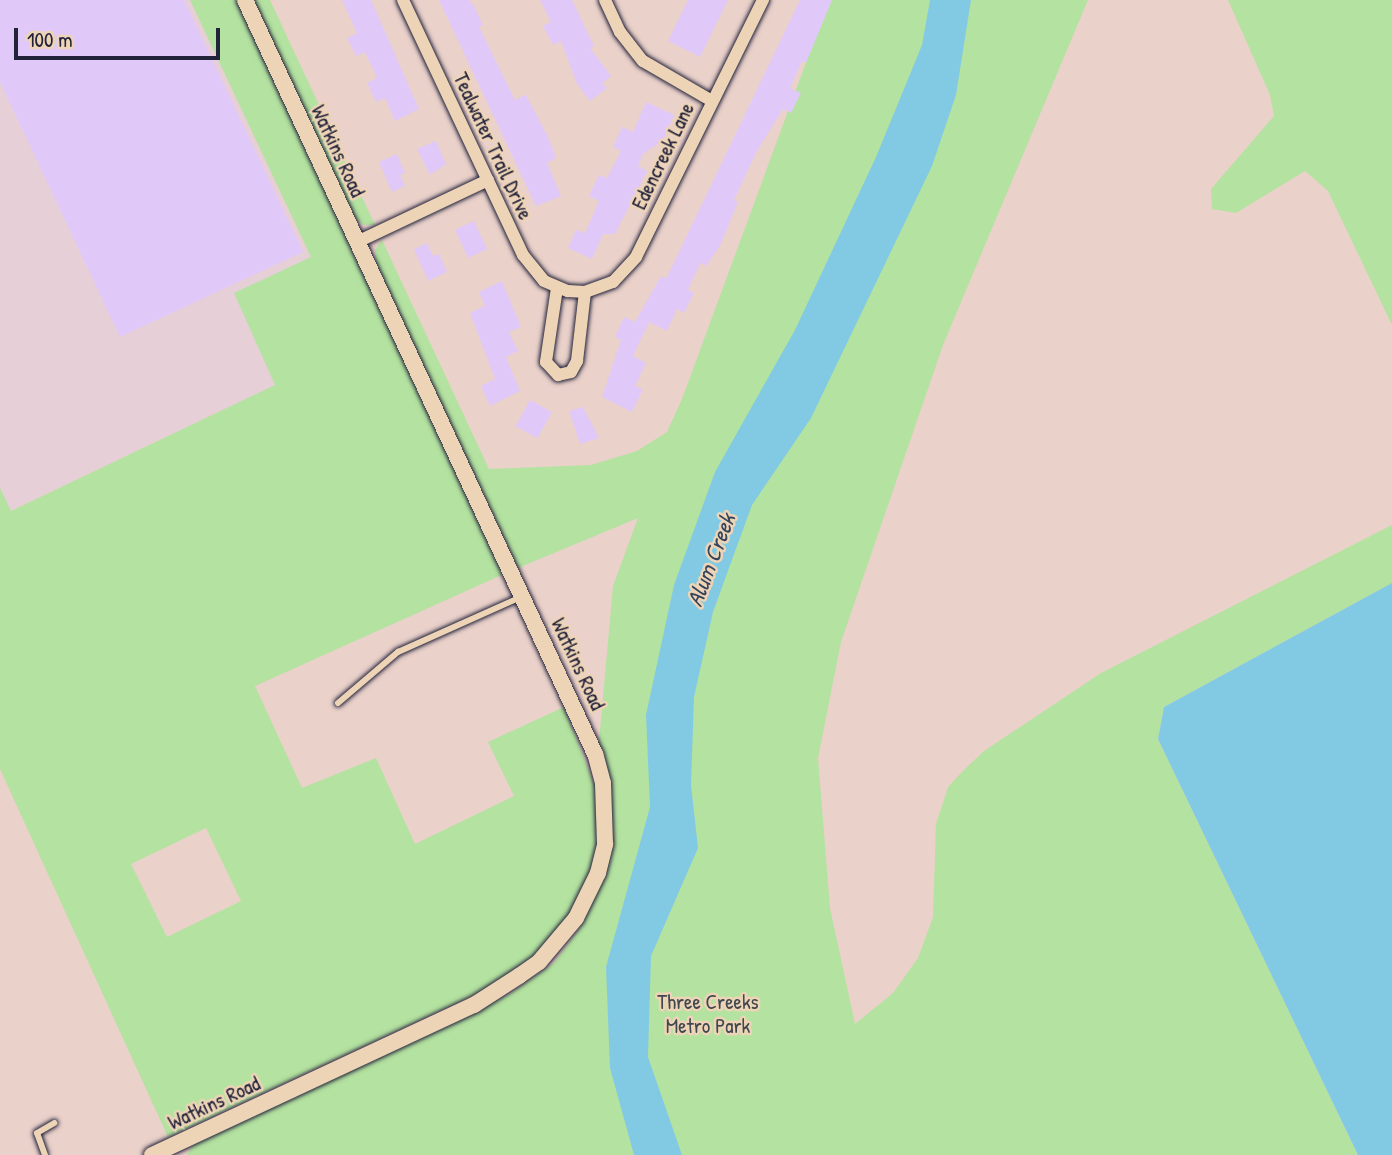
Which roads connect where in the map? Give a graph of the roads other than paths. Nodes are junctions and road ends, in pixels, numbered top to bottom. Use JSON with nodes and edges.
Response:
{"nodes":[{"id":1,"x":245,"y":0,"type":"edge"},
{"id":2,"x":404,"y":0,"type":"edge"},
{"id":3,"x":605,"y":0,"type":"edge"},
{"id":4,"x":763,"y":0,"type":"edge"},
{"id":5,"x":712,"y":101,"type":"junction"},
{"id":6,"x":488,"y":180,"type":"junction"},
{"id":7,"x":357,"y":242,"type":"junction"},
{"id":8,"x":562,"y":290,"type":"junction"},
{"id":9,"x":585,"y":292,"type":"junction"},
{"id":10,"x":523,"y":597,"type":"junction"},
{"id":11,"x":338,"y":703,"type":"dead end"},
{"id":12,"x":54,"y":1123,"type":"dead end"},
{"id":13,"x":162,"y":1153,"type":"edge"},
{"id":14,"x":44,"y":1155,"type":"edge"}],
"edges":[{"from":1,"to":7,"type":"street","name":"Watkins Road"},
{"from":2,"to":6,"type":"street","name":"Tealwater Trail Drive"},
{"from":3,"to":5,"type":"street"},
{"from":4,"to":5,"type":"street","name":"Edencreek Lane"},
{"from":5,"to":9,"type":"street","name":"Edencreek Lane"},
{"from":6,"to":7,"type":"street"},
{"from":6,"to":8,"type":"street","name":"Tealwater Trail Drive"},
{"from":7,"to":10,"type":"street","name":"Watkins Road"},
{"from":8,"to":9,"type":"street","name":"Edencreek Lane"},
{"from":8,"to":9,"type":"street"},
{"from":10,"to":11,"type":"lane"},
{"from":10,"to":13,"type":"street","name":"Watkins Road"},
{"from":12,"to":14,"type":"lane"}]}
